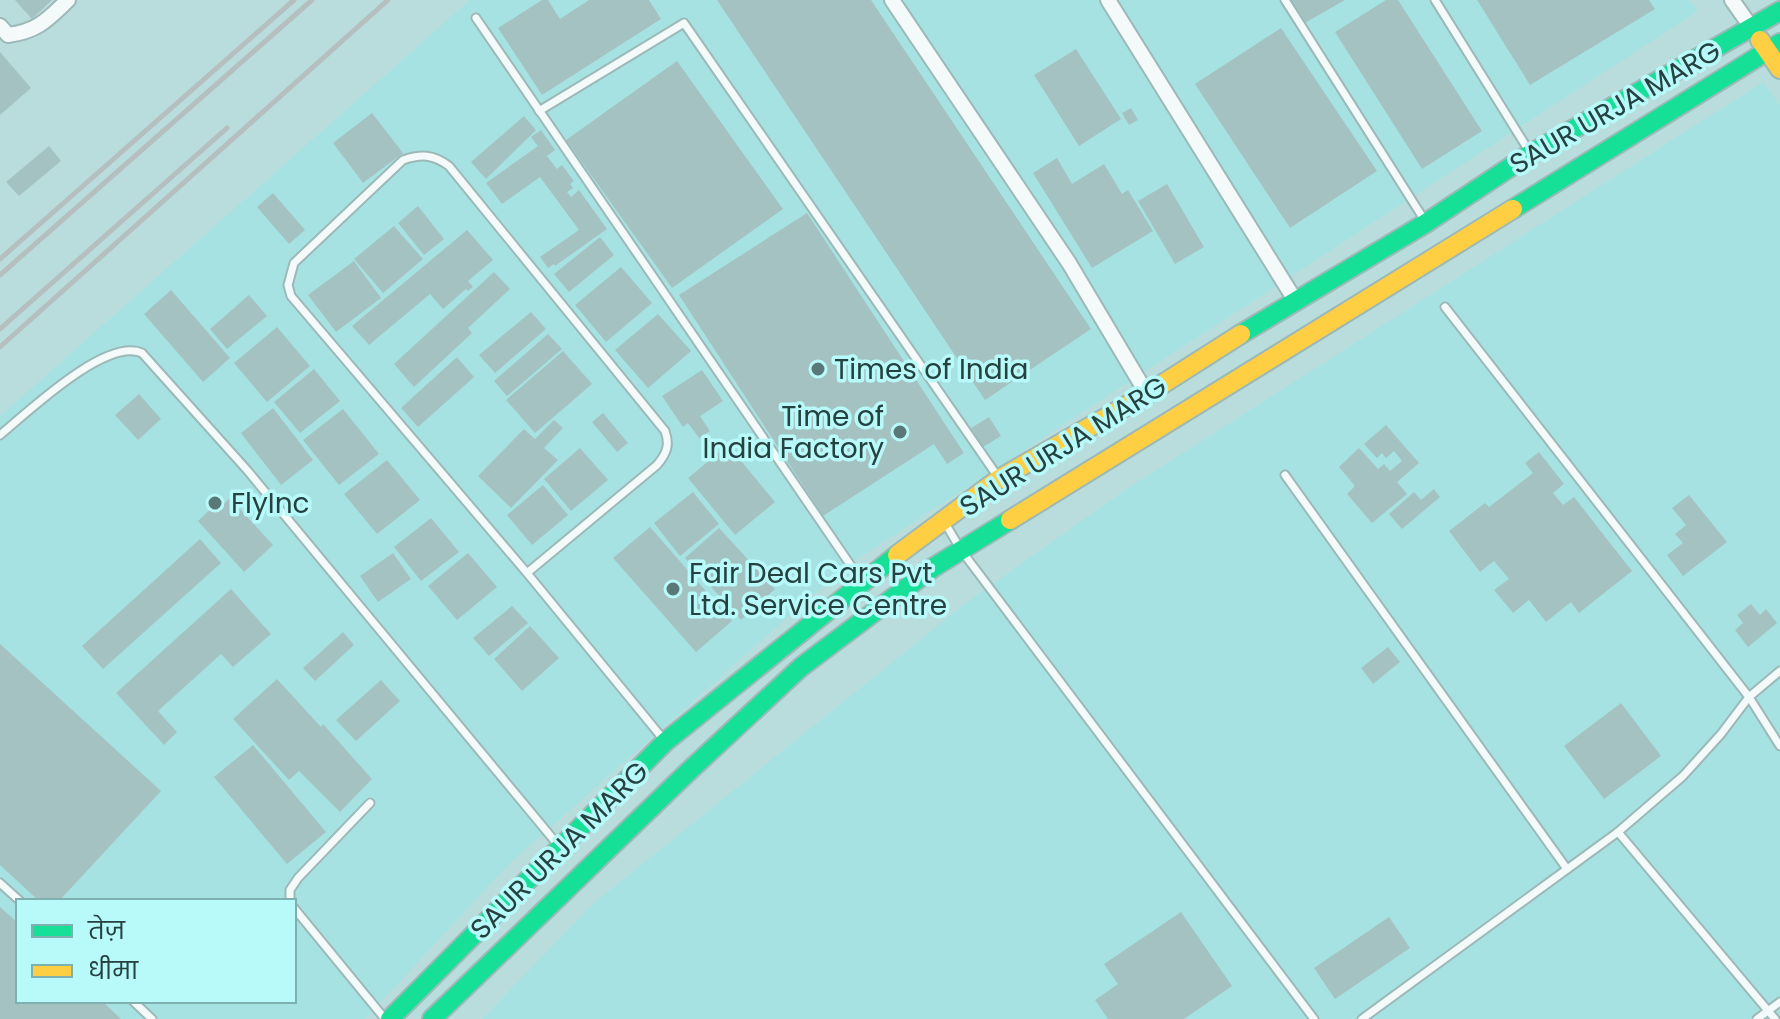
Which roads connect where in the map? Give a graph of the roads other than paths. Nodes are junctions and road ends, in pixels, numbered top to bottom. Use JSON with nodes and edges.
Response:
{"nodes":[{"id":1,"x":68,"y":0,"type":"edge"},
{"id":2,"x":892,"y":0,"type":"edge"},
{"id":3,"x":1108,"y":0,"type":"edge"},
{"id":4,"x":1285,"y":0,"type":"edge"},
{"id":5,"x":1435,"y":0,"type":"edge"},
{"id":6,"x":1732,"y":0,"type":"edge"},
{"id":7,"x":1780,"y":11,"type":"edge"},
{"id":8,"x":476,"y":18,"type":"dead end"},
{"id":9,"x":0,"y":26,"type":"edge"},
{"id":10,"x":1751,"y":27,"type":"junction"},
{"id":11,"x":1774,"y":47,"type":"edge"},
{"id":12,"x":1780,"y":69,"type":"edge"},
{"id":13,"x":539,"y":111,"type":"junction"},
{"id":14,"x":1530,"y":154,"type":"junction"},
{"id":15,"x":1426,"y":223,"type":"junction"},
{"id":16,"x":1295,"y":300,"type":"junction"},
{"id":17,"x":1445,"y":307,"type":"dead end"},
{"id":18,"x":1147,"y":394,"type":"junction"},
{"id":19,"x":0,"y":435,"type":"edge"},
{"id":20,"x":1285,"y":475,"type":"dead end"},
{"id":21,"x":999,"y":479,"type":"junction"},
{"id":22,"x":944,"y":521,"type":"junction"},
{"id":23,"x":961,"y":550,"type":"junction"},
{"id":24,"x":527,"y":573,"type":"junction"},
{"id":25,"x":861,"y":581,"type":"junction"},
{"id":26,"x":1780,"y":671,"type":"edge"},
{"id":27,"x":1749,"y":697,"type":"junction"},
{"id":28,"x":665,"y":742,"type":"junction"},
{"id":29,"x":1780,"y":746,"type":"edge"},
{"id":30,"x":370,"y":803,"type":"dead end"},
{"id":31,"x":1618,"y":832,"type":"junction"},
{"id":32,"x":559,"y":847,"type":"junction"},
{"id":33,"x":1567,"y":869,"type":"junction"},
{"id":34,"x":0,"y":883,"type":"edge"},
{"id":35,"x":18,"y":899,"type":"edge"},
{"id":36,"x":290,"y":899,"type":"edge"},
{"id":37,"x":296,"y":910,"type":"edge"},
{"id":38,"x":1780,"y":1002,"type":"edge"},
{"id":39,"x":135,"y":1003,"type":"edge"},
{"id":40,"x":1769,"y":1011,"type":"junction"},
{"id":41,"x":152,"y":1019,"type":"edge"},
{"id":42,"x":388,"y":1019,"type":"edge"},
{"id":43,"x":432,"y":1019,"type":"edge"},
{"id":44,"x":1314,"y":1019,"type":"edge"},
{"id":45,"x":1362,"y":1019,"type":"edge"},
{"id":46,"x":1757,"y":1019,"type":"edge"},
{"id":47,"x":1775,"y":1019,"type":"edge"}],
"edges":[{"from":1,"to":9,"type":"street"},
{"from":2,"to":18,"type":"street"},
{"from":3,"to":16,"type":"street"},
{"from":4,"to":15,"type":"lane"},
{"from":5,"to":14,"type":"lane"},
{"from":6,"to":10,"type":"street"},
{"from":7,"to":10,"type":"street","name":"SAUR URJA MARG"},
{"from":8,"to":13,"type":"lane"},
{"from":10,"to":11,"type":"street"},
{"from":10,"to":14,"type":"street","name":"SAUR URJA MARG"},
{"from":11,"to":12,"type":"street"},
{"from":11,"to":23,"type":"street","name":"SAUR URJA MARG"},
{"from":13,"to":21,"type":"lane"},
{"from":13,"to":25,"type":"lane"},
{"from":14,"to":15,"type":"street","name":"SAUR URJA MARG"},
{"from":15,"to":16,"type":"street","name":"SAUR URJA MARG"},
{"from":16,"to":18,"type":"street","name":"SAUR URJA MARG"},
{"from":17,"to":27,"type":"lane"},
{"from":18,"to":21,"type":"street","name":"SAUR URJA MARG"},
{"from":19,"to":32,"type":"lane"},
{"from":20,"to":33,"type":"lane"},
{"from":21,"to":22,"type":"street","name":"SAUR URJA MARG"},
{"from":22,"to":23,"type":"lane"},
{"from":22,"to":25,"type":"street","name":"SAUR URJA MARG"},
{"from":23,"to":43,"type":"street","name":"SAUR URJA MARG"},
{"from":23,"to":44,"type":"lane"},
{"from":24,"to":24,"type":"lane"},
{"from":24,"to":28,"type":"lane"},
{"from":25,"to":28,"type":"street","name":"SAUR URJA MARG"},
{"from":26,"to":27,"type":"lane"},
{"from":27,"to":29,"type":"lane"},
{"from":27,"to":31,"type":"lane"},
{"from":28,"to":32,"type":"street","name":"SAUR URJA MARG"},
{"from":30,"to":36,"type":"lane"},
{"from":31,"to":33,"type":"lane"},
{"from":31,"to":40,"type":"lane"},
{"from":32,"to":42,"type":"street","name":"SAUR URJA MARG"},
{"from":33,"to":45,"type":"lane"},
{"from":34,"to":35,"type":"lane"},
{"from":37,"to":42,"type":"lane"},
{"from":38,"to":40,"type":"lane"},
{"from":39,"to":41,"type":"lane"},
{"from":40,"to":46,"type":"lane"},
{"from":40,"to":47,"type":"lane"}]}
